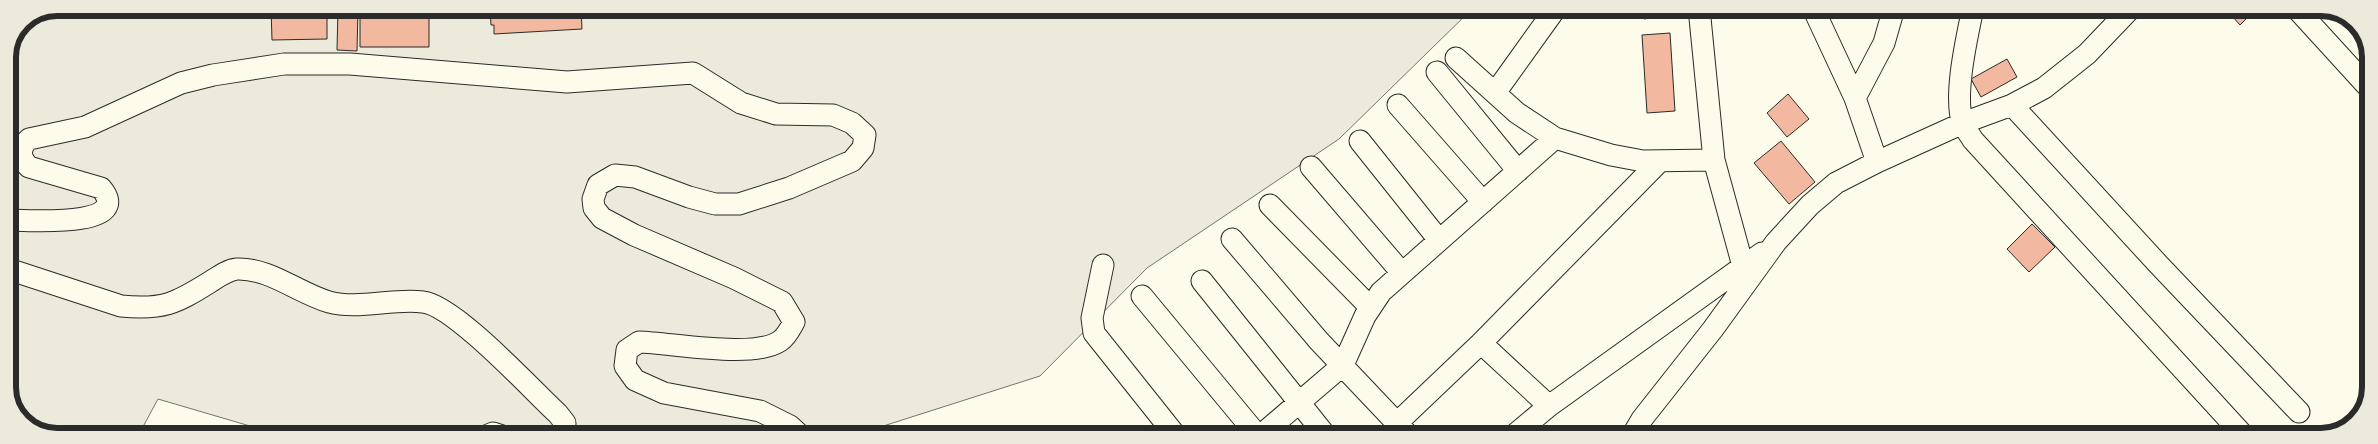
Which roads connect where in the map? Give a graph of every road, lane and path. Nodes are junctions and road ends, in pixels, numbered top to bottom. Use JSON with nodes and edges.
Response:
{"nodes":[{"id":1,"x":1550,"y":17,"type":"edge"},
{"id":2,"x":1700,"y":17,"type":"edge"},
{"id":3,"x":1817,"y":17,"type":"edge"},
{"id":4,"x":1891,"y":17,"type":"edge"},
{"id":5,"x":1972,"y":17,"type":"edge"},
{"id":6,"x":2122,"y":17,"type":"edge"},
{"id":7,"x":2304,"y":17,"type":"edge"},
{"id":8,"x":1456,"y":58,"type":"dead end"},
{"id":9,"x":1438,"y":72,"type":"dead end"},
{"id":10,"x":2362,"y":80,"type":"edge"},
{"id":11,"x":1495,"y":93,"type":"junction"},
{"id":12,"x":1855,"y":98,"type":"junction"},
{"id":13,"x":1398,"y":104,"type":"dead end"},
{"id":14,"x":2012,"y":105,"type":"junction"},
{"id":15,"x":1963,"y":123,"type":"junction"},
{"id":16,"x":1555,"y":138,"type":"junction"},
{"id":17,"x":1360,"y":141,"type":"dead end"},
{"id":18,"x":1714,"y":160,"type":"junction"},
{"id":19,"x":1660,"y":161,"type":"junction"},
{"id":20,"x":1876,"y":162,"type":"junction"},
{"id":21,"x":1311,"y":167,"type":"dead end"},
{"id":22,"x":1518,"y":171,"type":"junction"},
{"id":23,"x":1483,"y":202,"type":"junction"},
{"id":24,"x":1270,"y":205,"type":"dead end"},
{"id":25,"x":16,"y":220,"type":"edge"},
{"id":26,"x":1232,"y":239,"type":"dead end"},
{"id":27,"x":1439,"y":240,"type":"junction"},
{"id":28,"x":1776,"y":242,"type":"junction"},
{"id":29,"x":1103,"y":265,"type":"dead end"},
{"id":30,"x":1743,"y":266,"type":"junction"},
{"id":31,"x":16,"y":272,"type":"edge"},
{"id":32,"x":1402,"y":273,"type":"junction"},
{"id":33,"x":1202,"y":281,"type":"dead end"},
{"id":34,"x":1142,"y":296,"type":"dead end"},
{"id":35,"x":1370,"y":307,"type":"junction"},
{"id":36,"x":1481,"y":343,"type":"junction"},
{"id":37,"x":1343,"y":365,"type":"junction"},
{"id":38,"x":1300,"y":402,"type":"junction"},
{"id":39,"x":1549,"y":406,"type":"junction"},
{"id":40,"x":2299,"y":412,"type":"dead end"},
{"id":41,"x":565,"y":427,"type":"edge"},
{"id":42,"x":791,"y":427,"type":"edge"},
{"id":43,"x":1169,"y":427,"type":"edge"},
{"id":44,"x":1252,"y":428,"type":"edge"},
{"id":45,"x":1269,"y":428,"type":"edge"},
{"id":46,"x":1320,"y":428,"type":"edge"},
{"id":47,"x":1402,"y":428,"type":"edge"},
{"id":48,"x":1404,"y":428,"type":"edge"},
{"id":49,"x":1523,"y":428,"type":"edge"},
{"id":50,"x":1637,"y":428,"type":"edge"},
{"id":51,"x":2237,"y":428,"type":"edge"}],
"edges":[{"from":1,"to":11,"type":"street"},
{"from":2,"to":18,"type":"street"},
{"from":3,"to":12,"type":"street"},
{"from":4,"to":12,"type":"street"},
{"from":5,"to":15,"type":"street"},
{"from":6,"to":14,"type":"street"},
{"from":7,"to":10,"type":"street"},
{"from":8,"to":11,"type":"street"},
{"from":9,"to":22,"type":"street"},
{"from":11,"to":16,"type":"street"},
{"from":12,"to":20,"type":"street"},
{"from":13,"to":23,"type":"street"},
{"from":14,"to":15,"type":"street"},
{"from":14,"to":40,"type":"street"},
{"from":15,"to":20,"type":"street"},
{"from":15,"to":51,"type":"street"},
{"from":16,"to":19,"type":"street"},
{"from":16,"to":22,"type":"street"},
{"from":17,"to":27,"type":"street"},
{"from":18,"to":19,"type":"street"},
{"from":18,"to":30,"type":"street"},
{"from":19,"to":36,"type":"street"},
{"from":20,"to":28,"type":"street"},
{"from":21,"to":32,"type":"street"},
{"from":22,"to":23,"type":"street"},
{"from":23,"to":27,"type":"street"},
{"from":24,"to":35,"type":"street"},
{"from":25,"to":42,"type":"street"},
{"from":26,"to":37,"type":"street"},
{"from":27,"to":32,"type":"street"},
{"from":28,"to":30,"type":"street"},
{"from":28,"to":50,"type":"street"},
{"from":29,"to":43,"type":"street"},
{"from":30,"to":39,"type":"street"},
{"from":31,"to":41,"type":"street"},
{"from":32,"to":35,"type":"street"},
{"from":33,"to":38,"type":"street"},
{"from":34,"to":44,"type":"street"},
{"from":35,"to":37,"type":"street"},
{"from":36,"to":39,"type":"street"},
{"from":36,"to":48,"type":"street"},
{"from":37,"to":38,"type":"street"},
{"from":37,"to":47,"type":"street"},
{"from":38,"to":45,"type":"street"},
{"from":38,"to":46,"type":"street"},
{"from":39,"to":49,"type":"street"}]}
